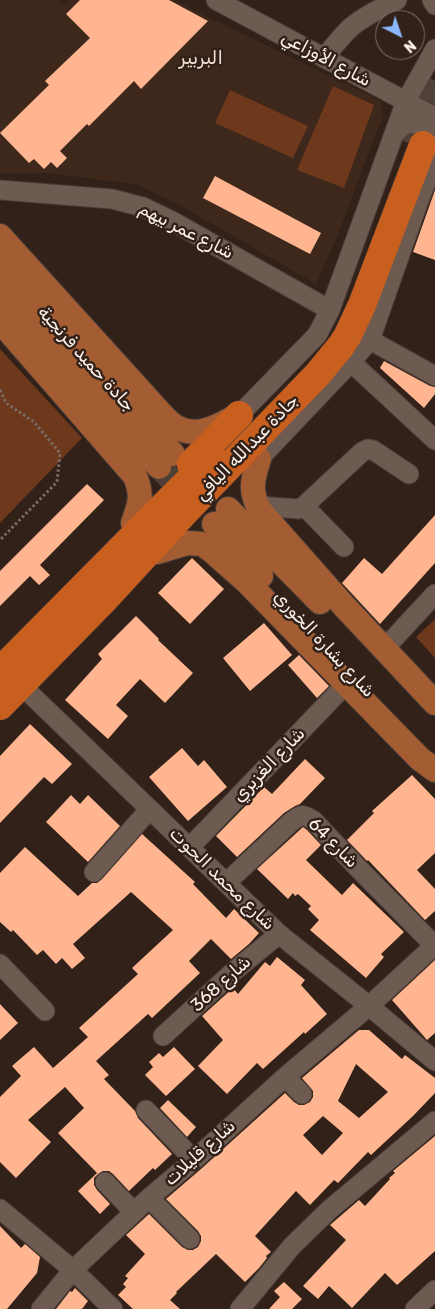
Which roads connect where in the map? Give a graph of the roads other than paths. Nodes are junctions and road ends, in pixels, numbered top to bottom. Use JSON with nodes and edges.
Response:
{"nodes":[{"id":1,"x":216,"y":0,"type":"edge"},
{"id":2,"x":397,"y":0,"type":"edge"},
{"id":3,"x":432,"y":0,"type":"edge"},
{"id":4,"x":435,"y":5,"type":"edge"},
{"id":5,"x":435,"y":49,"type":"edge"},
{"id":6,"x":324,"y":58,"type":"junction"},
{"id":7,"x":406,"y":101,"type":"junction"},
{"id":8,"x":435,"y":116,"type":"edge"},
{"id":9,"x":418,"y":143,"type":"edge"},
{"id":10,"x":0,"y":190,"type":"edge"},
{"id":11,"x":0,"y":236,"type":"edge"},
{"id":12,"x":0,"y":264,"type":"edge"},
{"id":13,"x":0,"y":293,"type":"edge"},
{"id":14,"x":330,"y":310,"type":"junction"},
{"id":15,"x":0,"y":321,"type":"edge"},
{"id":16,"x":370,"y":340,"type":"junction"},
{"id":17,"x":351,"y":362,"type":"junction"},
{"id":18,"x":435,"y":376,"type":"edge"},
{"id":19,"x":238,"y":415,"type":"junction"},
{"id":20,"x":435,"y":440,"type":"edge"},
{"id":21,"x":258,"y":459,"type":"junction"},
{"id":22,"x":408,"y":474,"type":"dead end"},
{"id":23,"x":258,"y":506,"type":"junction"},
{"id":24,"x":304,"y":506,"type":"junction"},
{"id":25,"x":133,"y":523,"type":"junction"},
{"id":26,"x":344,"y":547,"type":"dead end"},
{"id":27,"x":157,"y":552,"type":"junction"},
{"id":28,"x":435,"y":594,"type":"edge"},
{"id":29,"x":103,"y":601,"type":"junction"},
{"id":30,"x":385,"y":648,"type":"junction"},
{"id":31,"x":8,"y":674,"type":"edge"},
{"id":32,"x":348,"y":683,"type":"junction"},
{"id":33,"x":435,"y":702,"type":"edge"},
{"id":34,"x":0,"y":706,"type":"edge"},
{"id":35,"x":435,"y":716,"type":"edge"},
{"id":36,"x":435,"y":765,"type":"edge"},
{"id":37,"x":435,"y":770,"type":"edge"},
{"id":38,"x":149,"y":810,"type":"junction"},
{"id":39,"x":190,"y":848,"type":"junction"},
{"id":40,"x":94,"y":872,"type":"dead end"},
{"id":41,"x":226,"y":883,"type":"junction"},
{"id":42,"x":279,"y":934,"type":"junction"},
{"id":43,"x":435,"y":946,"type":"edge"},
{"id":44,"x":0,"y":964,"type":"edge"},
{"id":45,"x":369,"y":1006,"type":"junction"},
{"id":46,"x":45,"y":1010,"type":"dead end"},
{"id":47,"x":163,"y":1036,"type":"dead end"},
{"id":48,"x":435,"y":1061,"type":"edge"},
{"id":49,"x":285,"y":1077,"type":"junction"},
{"id":50,"x":302,"y":1094,"type":"dead end"},
{"id":51,"x":146,"y":1110,"type":"dead end"},
{"id":52,"x":435,"y":1121,"type":"edge"},
{"id":53,"x":194,"y":1160,"type":"junction"},
{"id":54,"x":105,"y":1182,"type":"dead end"},
{"id":55,"x":149,"y":1198,"type":"junction"},
{"id":56,"x":0,"y":1209,"type":"edge"},
{"id":57,"x":134,"y":1212,"type":"junction"},
{"id":58,"x":190,"y":1239,"type":"dead end"},
{"id":59,"x":73,"y":1270,"type":"junction"},
{"id":60,"x":435,"y":1290,"type":"edge"},
{"id":61,"x":41,"y":1309,"type":"edge"},
{"id":62,"x":113,"y":1309,"type":"edge"},
{"id":63,"x":240,"y":1309,"type":"edge"},
{"id":64,"x":415,"y":1309,"type":"edge"}],
"edges":[{"from":1,"to":6,"type":"street","name":"شارع الأوزاعي"},
{"from":2,"to":6,"type":"street"},
{"from":3,"to":4,"type":"street"},
{"from":5,"to":7,"type":"street","name":"جادة عبدالله اليافي"},
{"from":6,"to":7,"type":"street","name":"شارع الأوزاعي"},
{"from":7,"to":8,"type":"street","name":"شارع الأوزاعي"},
{"from":7,"to":9,"type":"street","name":"جادة عبدالله اليافي"},
{"from":9,"to":14,"type":"street","name":"جادة عبدالله اليافي"},
{"from":9,"to":16,"type":"street","name":"جادة عبدالله اليافي"},
{"from":9,"to":29,"type":"highway","name":"جادة عبدالله اليافي"},
{"from":9,"to":31,"type":"highway","name":"جادة عبدالله اليافي"},
{"from":10,"to":14,"type":"street","name":"شارع عمر بيهم"},
{"from":11,"to":19,"type":"main road"},
{"from":12,"to":13,"type":"main road","name":"جادة حميد فرنجية"},
{"from":14,"to":19,"type":"street","name":"جادة عبدالله اليافي"},
{"from":15,"to":25,"type":"main road"},
{"from":16,"to":17,"type":"street","name":"جادة عبدالله اليافي"},
{"from":16,"to":18,"type":"street"},
{"from":17,"to":20,"type":"street"},
{"from":17,"to":21,"type":"street","name":"جادة عبدالله اليافي"},
{"from":19,"to":25,"type":"highway"},
{"from":21,"to":23,"type":"main road"},
{"from":21,"to":27,"type":"highway"},
{"from":22,"to":24,"type":"street"},
{"from":23,"to":24,"type":"street"},
{"from":23,"to":30,"type":"main road"},
{"from":24,"to":26,"type":"street"},
{"from":25,"to":31,"type":"highway"},
{"from":27,"to":29,"type":"highway"},
{"from":27,"to":32,"type":"main road"},
{"from":28,"to":30,"type":"street"},
{"from":29,"to":31,"type":"highway","name":"جادة عبدالله اليافي"},
{"from":30,"to":33,"type":"main road"},
{"from":31,"to":34,"type":"highway","name":"جادة عبدالله اليافي"},
{"from":31,"to":38,"type":"street","name":"شارع محمد الحوت"},
{"from":32,"to":37,"type":"main road"},
{"from":32,"to":39,"type":"street","name":"شارع الغزيري"},
{"from":35,"to":36,"type":"main road","name":"شارع بشارة الخوري"},
{"from":38,"to":39,"type":"street","name":"شارع محمد الحوت"},
{"from":38,"to":40,"type":"street"},
{"from":39,"to":41,"type":"street","name":"شارع محمد الحوت"},
{"from":41,"to":42,"type":"street","name":"شارع محمد الحوت"},
{"from":41,"to":43,"type":"street","name":"شارع 64"},
{"from":42,"to":45,"type":"street","name":"شارع محمد الحوت"},
{"from":42,"to":47,"type":"street","name":"شارع 368"},
{"from":43,"to":45,"type":"street","name":"شارع قليلات"},
{"from":44,"to":46,"type":"street"},
{"from":45,"to":48,"type":"street","name":"شارع محمد الحوت"},
{"from":45,"to":49,"type":"street","name":"شارع قليلات"},
{"from":49,"to":50,"type":"street"},
{"from":49,"to":53,"type":"street","name":"شارع قليلات"},
{"from":51,"to":53,"type":"street"},
{"from":52,"to":63,"type":"street"},
{"from":53,"to":55,"type":"street","name":"شارع قليلات"},
{"from":54,"to":57,"type":"street"},
{"from":55,"to":57,"type":"street","name":"شارع قليلات"},
{"from":55,"to":58,"type":"street"},
{"from":56,"to":59,"type":"street"},
{"from":57,"to":59,"type":"street","name":"شارع قليلات"},
{"from":59,"to":61,"type":"street","name":"شارع قليلات"},
{"from":59,"to":62,"type":"street"},
{"from":60,"to":64,"type":"street"}]}
